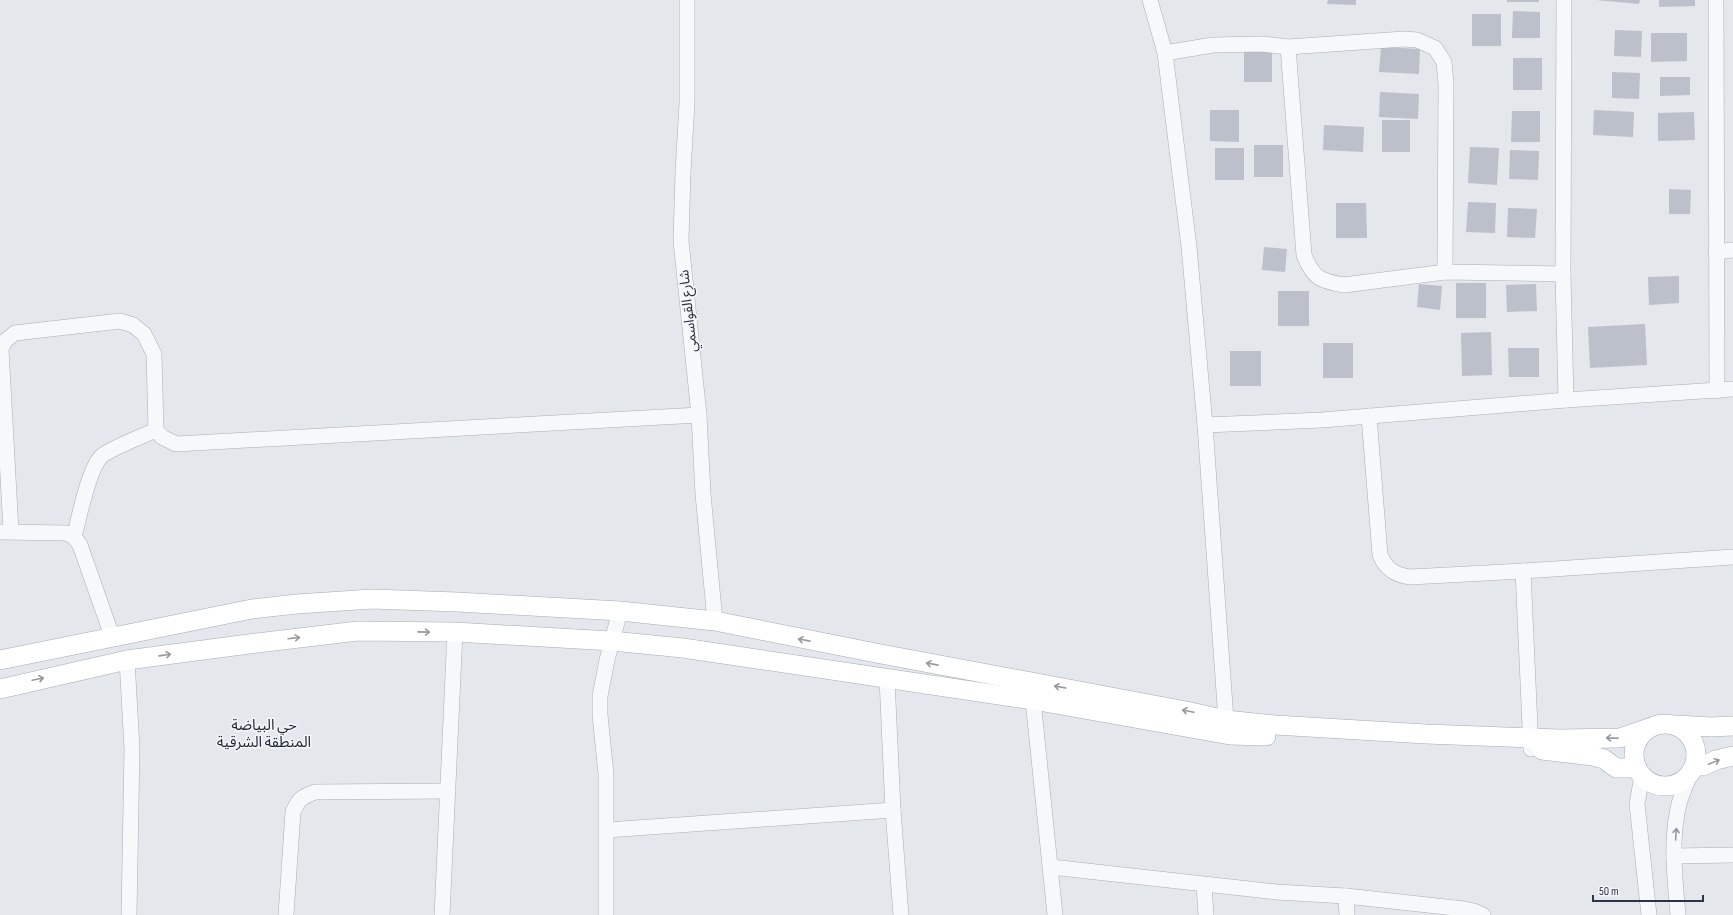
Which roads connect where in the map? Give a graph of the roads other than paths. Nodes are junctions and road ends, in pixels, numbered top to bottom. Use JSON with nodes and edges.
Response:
{"nodes":[{"id":1,"x":687,"y":0,"type":"edge"},
{"id":2,"x":1150,"y":0,"type":"edge"},
{"id":3,"x":1564,"y":0,"type":"edge"},
{"id":4,"x":1716,"y":0,"type":"edge"},
{"id":5,"x":1288,"y":47,"type":"junction"},
{"id":6,"x":1165,"y":53,"type":"junction"},
{"id":7,"x":1733,"y":250,"type":"edge"},
{"id":8,"x":1716,"y":252,"type":"junction"},
{"id":9,"x":1445,"y":272,"type":"junction"},
{"id":10,"x":1562,"y":274,"type":"junction"},
{"id":11,"x":1717,"y":390,"type":"junction"},
{"id":12,"x":1733,"y":390,"type":"edge"},
{"id":13,"x":1566,"y":400,"type":"junction"},
{"id":14,"x":699,"y":415,"type":"junction"},
{"id":15,"x":1369,"y":416,"type":"junction"},
{"id":16,"x":1205,"y":426,"type":"junction"},
{"id":17,"x":156,"y":430,"type":"junction"},
{"id":18,"x":6,"y":532,"type":"edge"},
{"id":19,"x":74,"y":537,"type":"junction"},
{"id":20,"x":1733,"y":556,"type":"edge"},
{"id":21,"x":1523,"y":571,"type":"junction"},
{"id":22,"x":620,"y":611,"type":"junction"},
{"id":23,"x":715,"y":622,"type":"junction"},
{"id":24,"x":455,"y":632,"type":"junction"},
{"id":25,"x":112,"y":636,"type":"junction"},
{"id":26,"x":612,"y":641,"type":"junction"},
{"id":27,"x":835,"y":645,"type":"junction"},
{"id":28,"x":0,"y":660,"type":"edge"},
{"id":29,"x":127,"y":660,"type":"junction"},
{"id":30,"x":830,"y":670,"type":"junction"},
{"id":31,"x":887,"y":679,"type":"junction"},
{"id":32,"x":0,"y":689,"type":"edge"},
{"id":33,"x":1033,"y":700,"type":"junction"},
{"id":34,"x":1676,"y":726,"type":"junction"},
{"id":35,"x":1733,"y":726,"type":"edge"},
{"id":36,"x":1228,"y":727,"type":"junction"},
{"id":37,"x":1649,"y":728,"type":"junction"},
{"id":38,"x":1531,"y":744,"type":"junction"},
{"id":39,"x":1733,"y":756,"type":"edge"},
{"id":40,"x":1692,"y":768,"type":"junction"},
{"id":41,"x":1640,"y":772,"type":"junction"},
{"id":42,"x":448,"y":791,"type":"junction"},
{"id":43,"x":893,"y":810,"type":"junction"},
{"id":44,"x":607,"y":830,"type":"junction"},
{"id":45,"x":1733,"y":855,"type":"edge"},
{"id":46,"x":1674,"y":856,"type":"junction"},
{"id":47,"x":1051,"y":867,"type":"junction"},
{"id":48,"x":1204,"y":885,"type":"junction"},
{"id":49,"x":1346,"y":896,"type":"junction"},
{"id":50,"x":129,"y":915,"type":"edge"},
{"id":51,"x":286,"y":915,"type":"edge"},
{"id":52,"x":442,"y":915,"type":"edge"},
{"id":53,"x":606,"y":915,"type":"edge"},
{"id":54,"x":901,"y":915,"type":"edge"},
{"id":55,"x":1055,"y":915,"type":"edge"},
{"id":56,"x":1206,"y":915,"type":"edge"},
{"id":57,"x":1347,"y":915,"type":"edge"},
{"id":58,"x":1483,"y":915,"type":"edge"},
{"id":59,"x":1649,"y":915,"type":"edge"},
{"id":60,"x":1678,"y":915,"type":"edge"}],
"edges":[{"from":1,"to":14,"type":"street","name":"شارع القواسمي"},
{"from":2,"to":6,"type":"street"},
{"from":3,"to":10,"type":"street"},
{"from":4,"to":8,"type":"street"},
{"from":5,"to":6,"type":"street"},
{"from":5,"to":9,"type":"street"},
{"from":5,"to":9,"type":"street"},
{"from":6,"to":16,"type":"street"},
{"from":7,"to":8,"type":"street"},
{"from":8,"to":11,"type":"street"},
{"from":9,"to":10,"type":"street"},
{"from":10,"to":13,"type":"street"},
{"from":11,"to":12,"type":"street"},
{"from":11,"to":13,"type":"street"},
{"from":13,"to":15,"type":"street"},
{"from":14,"to":17,"type":"street"},
{"from":14,"to":23,"type":"street","name":"شارع القواسمي"},
{"from":15,"to":16,"type":"street"},
{"from":15,"to":21,"type":"street"},
{"from":16,"to":36,"type":"street"},
{"from":17,"to":18,"type":"street"},
{"from":17,"to":19,"type":"street"},
{"from":18,"to":19,"type":"street"},
{"from":19,"to":25,"type":"street"},
{"from":20,"to":21,"type":"street"},
{"from":21,"to":38,"type":"street"},
{"from":22,"to":23,"type":"main road"},
{"from":22,"to":25,"type":"main road"},
{"from":22,"to":26,"type":"street"},
{"from":27,"to":23,"type":"main road","one_way":true},
{"from":24,"to":26,"type":"main road"},
{"from":29,"to":24,"type":"main road","one_way":true},
{"from":24,"to":42,"type":"street"},
{"from":25,"to":28,"type":"main road"},
{"from":26,"to":30,"type":"main road"},
{"from":26,"to":44,"type":"street"},
{"from":27,"to":30,"type":"main road"},
{"from":36,"to":27,"type":"main road","one_way":true},
{"from":32,"to":29,"type":"main road","one_way":true},
{"from":29,"to":50,"type":"street"},
{"from":30,"to":31,"type":"main road"},
{"from":31,"to":33,"type":"main road"},
{"from":31,"to":43,"type":"street"},
{"from":33,"to":36,"type":"main road"},
{"from":33,"to":47,"type":"street"},
{"from":34,"to":35,"type":"main road"},
{"from":34,"to":37,"type":"main road"},
{"from":34,"to":40,"type":"main road"},
{"from":36,"to":38,"type":"main road"},
{"from":37,"to":38,"type":"main road","one_way":true},
{"from":37,"to":41,"type":"main road"},
{"from":38,"to":41,"type":"main road"},
{"from":40,"to":39,"type":"main road","one_way":true},
{"from":40,"to":41,"type":"main road"},
{"from":46,"to":40,"type":"street","one_way":true},
{"from":41,"to":59,"type":"street"},
{"from":42,"to":51,"type":"street"},
{"from":42,"to":52,"type":"street"},
{"from":43,"to":44,"type":"street"},
{"from":43,"to":54,"type":"street"},
{"from":44,"to":53,"type":"street"},
{"from":45,"to":46,"type":"street"},
{"from":46,"to":60,"type":"street"},
{"from":47,"to":48,"type":"street"},
{"from":47,"to":55,"type":"street"},
{"from":48,"to":49,"type":"street"},
{"from":48,"to":56,"type":"street"},
{"from":49,"to":57,"type":"street"},
{"from":49,"to":58,"type":"street"}]}
